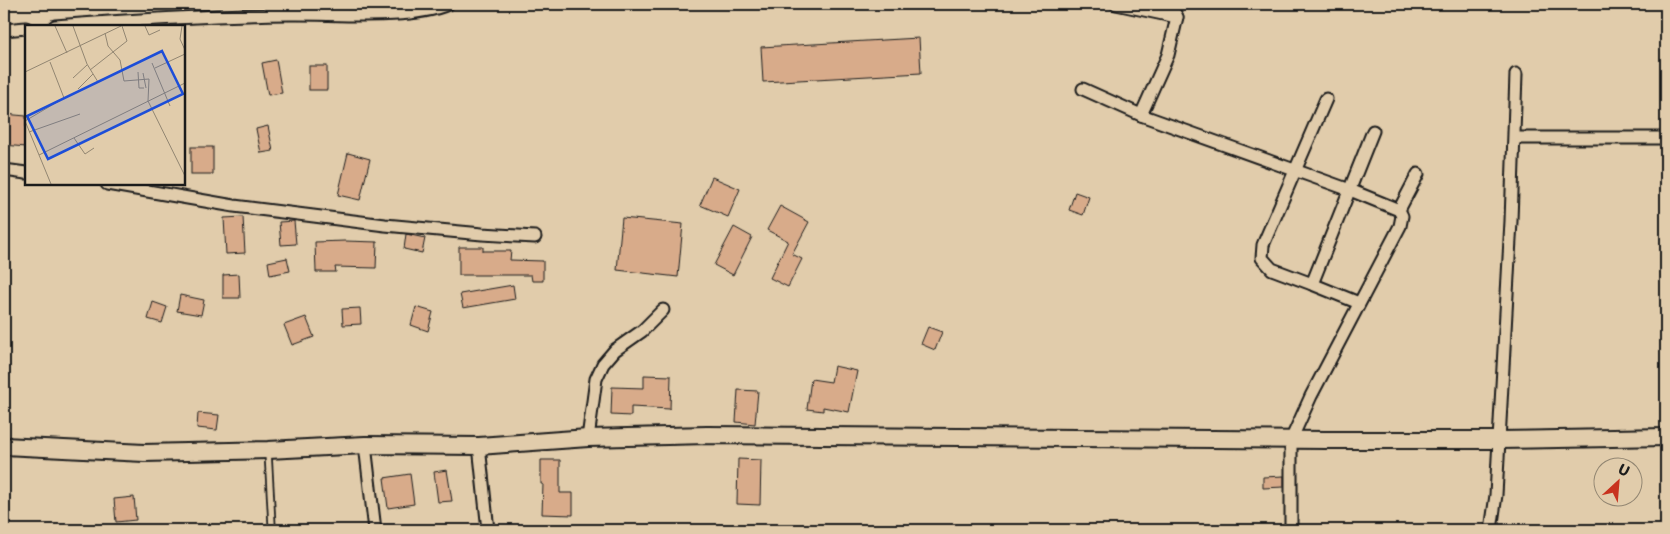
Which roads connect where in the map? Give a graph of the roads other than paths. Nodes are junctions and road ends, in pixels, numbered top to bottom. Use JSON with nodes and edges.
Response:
{"nodes":[{"id":1,"x":448,"y":4,"type":"edge"},
{"id":2,"x":1116,"y":4,"type":"edge"},
{"id":3,"x":1170,"y":4,"type":"edge"},
{"id":4,"x":1177,"y":17,"type":"junction"},
{"id":5,"x":70,"y":25,"type":"edge"},
{"id":6,"x":25,"y":28,"type":"edge"},
{"id":7,"x":4,"y":30,"type":"edge"},
{"id":8,"x":1516,"y":74,"type":"dead end"},
{"id":9,"x":1083,"y":89,"type":"dead end"},
{"id":10,"x":1326,"y":98,"type":"dead end"},
{"id":11,"x":1141,"y":115,"type":"junction"},
{"id":12,"x":1373,"y":131,"type":"dead end"},
{"id":13,"x":1514,"y":138,"type":"junction"},
{"id":14,"x":1666,"y":138,"type":"edge"},
{"id":15,"x":4,"y":170,"type":"edge"},
{"id":16,"x":1296,"y":172,"type":"junction"},
{"id":17,"x":25,"y":173,"type":"edge"},
{"id":18,"x":1418,"y":174,"type":"dead end"},
{"id":19,"x":113,"y":185,"type":"edge"},
{"id":20,"x":1350,"y":190,"type":"junction"},
{"id":21,"x":1399,"y":210,"type":"junction"},
{"id":22,"x":536,"y":237,"type":"dead end"},
{"id":23,"x":1312,"y":284,"type":"junction"},
{"id":24,"x":1359,"y":303,"type":"junction"},
{"id":25,"x":663,"y":310,"type":"dead end"},
{"id":26,"x":1666,"y":437,"type":"edge"},
{"id":27,"x":588,"y":438,"type":"junction"},
{"id":28,"x":1291,"y":440,"type":"junction"},
{"id":29,"x":1499,"y":440,"type":"junction"},
{"id":30,"x":366,"y":445,"type":"junction"},
{"id":31,"x":4,"y":446,"type":"edge"},
{"id":32,"x":479,"y":446,"type":"junction"},
{"id":33,"x":268,"y":450,"type":"junction"},
{"id":34,"x":272,"y":525,"type":"dead end"},
{"id":35,"x":375,"y":530,"type":"edge"},
{"id":36,"x":488,"y":530,"type":"edge"},
{"id":37,"x":1291,"y":530,"type":"edge"},
{"id":38,"x":1491,"y":530,"type":"edge"}],
"edges":[{"from":1,"to":5,"type":"street"},
{"from":2,"to":4,"type":"street"},
{"from":3,"to":4,"type":"street"},
{"from":4,"to":11,"type":"street"},
{"from":6,"to":7,"type":"street"},
{"from":8,"to":13,"type":"street"},
{"from":9,"to":11,"type":"street"},
{"from":10,"to":16,"type":"street"},
{"from":11,"to":16,"type":"street"},
{"from":12,"to":20,"type":"street"},
{"from":13,"to":14,"type":"street"},
{"from":13,"to":29,"type":"street"},
{"from":15,"to":17,"type":"street"},
{"from":16,"to":20,"type":"street"},
{"from":16,"to":23,"type":"street"},
{"from":18,"to":21,"type":"street"},
{"from":19,"to":22,"type":"street"},
{"from":20,"to":21,"type":"street"},
{"from":20,"to":23,"type":"street"},
{"from":21,"to":24,"type":"street"},
{"from":23,"to":24,"type":"street"},
{"from":24,"to":28,"type":"street"},
{"from":25,"to":27,"type":"street"},
{"from":26,"to":29,"type":"street"},
{"from":27,"to":28,"type":"street"},
{"from":27,"to":32,"type":"street"},
{"from":28,"to":29,"type":"street"},
{"from":28,"to":37,"type":"street"},
{"from":29,"to":38,"type":"street"},
{"from":30,"to":32,"type":"street"},
{"from":30,"to":33,"type":"street"},
{"from":30,"to":35,"type":"street"},
{"from":31,"to":33,"type":"street"},
{"from":32,"to":36,"type":"street"},
{"from":33,"to":34,"type":"lane"}]}
